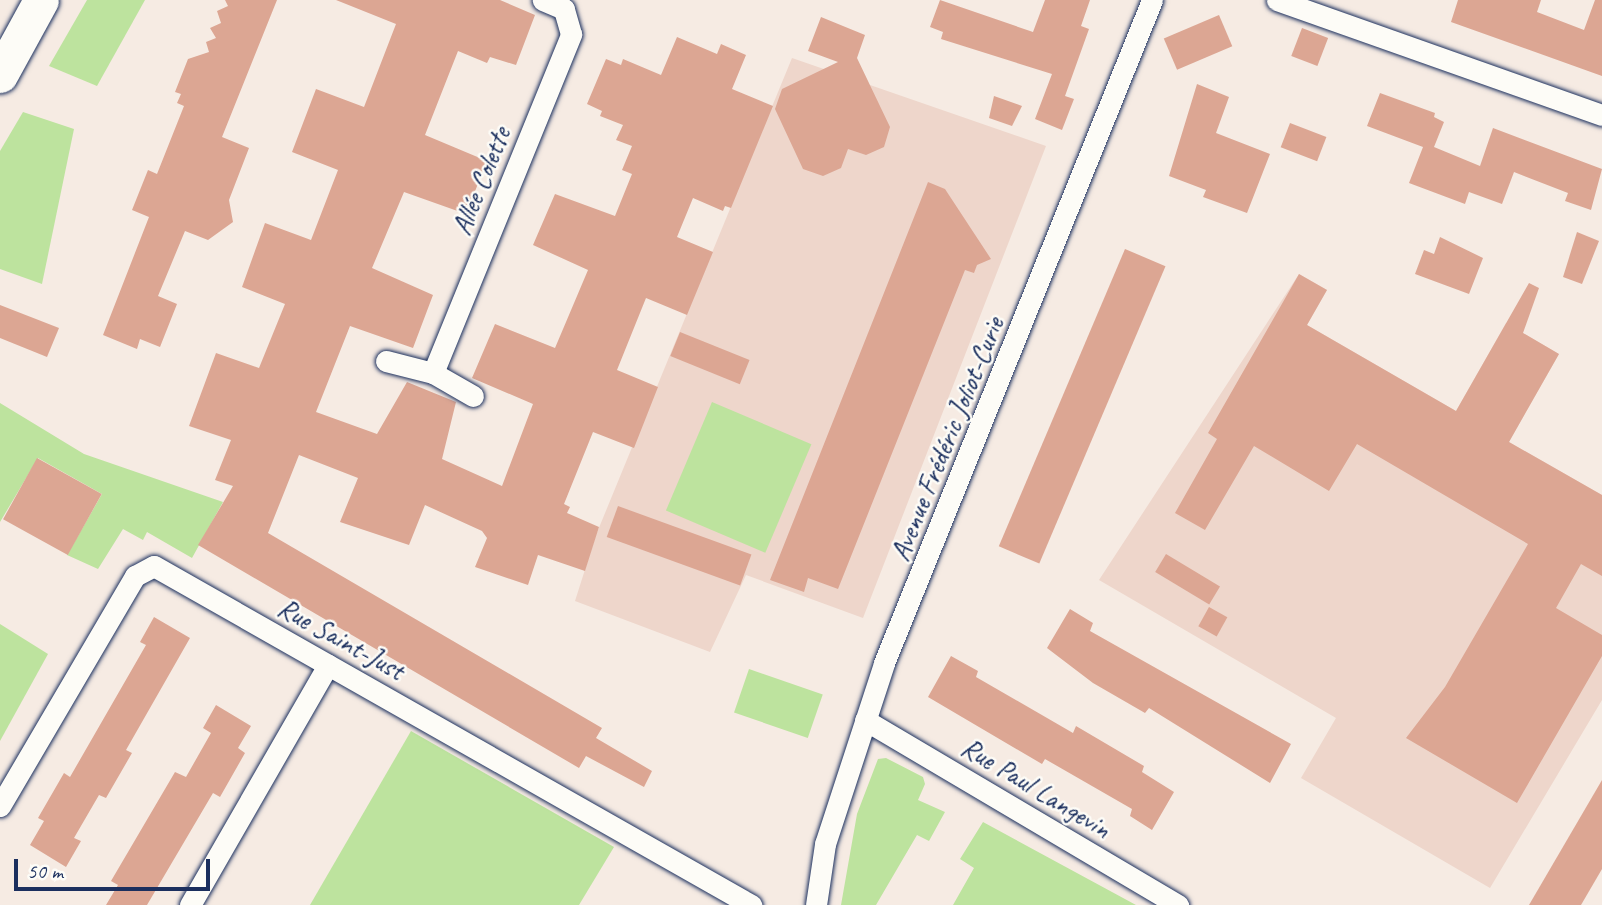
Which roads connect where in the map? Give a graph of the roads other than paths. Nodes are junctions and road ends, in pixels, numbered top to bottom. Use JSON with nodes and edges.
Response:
{"nodes":[{"id":1,"x":41,"y":0,"type":"edge"},
{"id":2,"x":543,"y":0,"type":"edge"},
{"id":3,"x":1153,"y":0,"type":"edge"},
{"id":4,"x":1278,"y":0,"type":"edge"},
{"id":5,"x":0,"y":75,"type":"edge"},
{"id":6,"x":1602,"y":115,"type":"edge"},
{"id":7,"x":386,"y":361,"type":"dead end"},
{"id":8,"x":433,"y":373,"type":"junction"},
{"id":9,"x":473,"y":396,"type":"dead end"},
{"id":10,"x":328,"y":665,"type":"junction"},
{"id":11,"x":865,"y":720,"type":"junction"},
{"id":12,"x":0,"y":806,"type":"edge"},
{"id":13,"x":190,"y":905,"type":"edge"},
{"id":14,"x":751,"y":905,"type":"edge"},
{"id":15,"x":816,"y":905,"type":"edge"},
{"id":16,"x":1178,"y":905,"type":"edge"}],
"edges":[{"from":1,"to":5,"type":"main road"},
{"from":2,"to":8,"type":"street","name":"Allée Colette"},
{"from":3,"to":11,"type":"street","name":"Avenue Frédéric Joliot-Curie"},
{"from":4,"to":6,"type":"street"},
{"from":7,"to":8,"type":"street"},
{"from":8,"to":9,"type":"street"},
{"from":10,"to":12,"type":"street","name":"Rue Saint-Just"},
{"from":10,"to":13,"type":"street"},
{"from":10,"to":14,"type":"street","name":"Rue Saint-Just"},
{"from":11,"to":15,"type":"street","name":"Avenue Frédéric Joliot-Curie"},
{"from":11,"to":16,"type":"street","name":"Rue Paul Langevin"}]}
